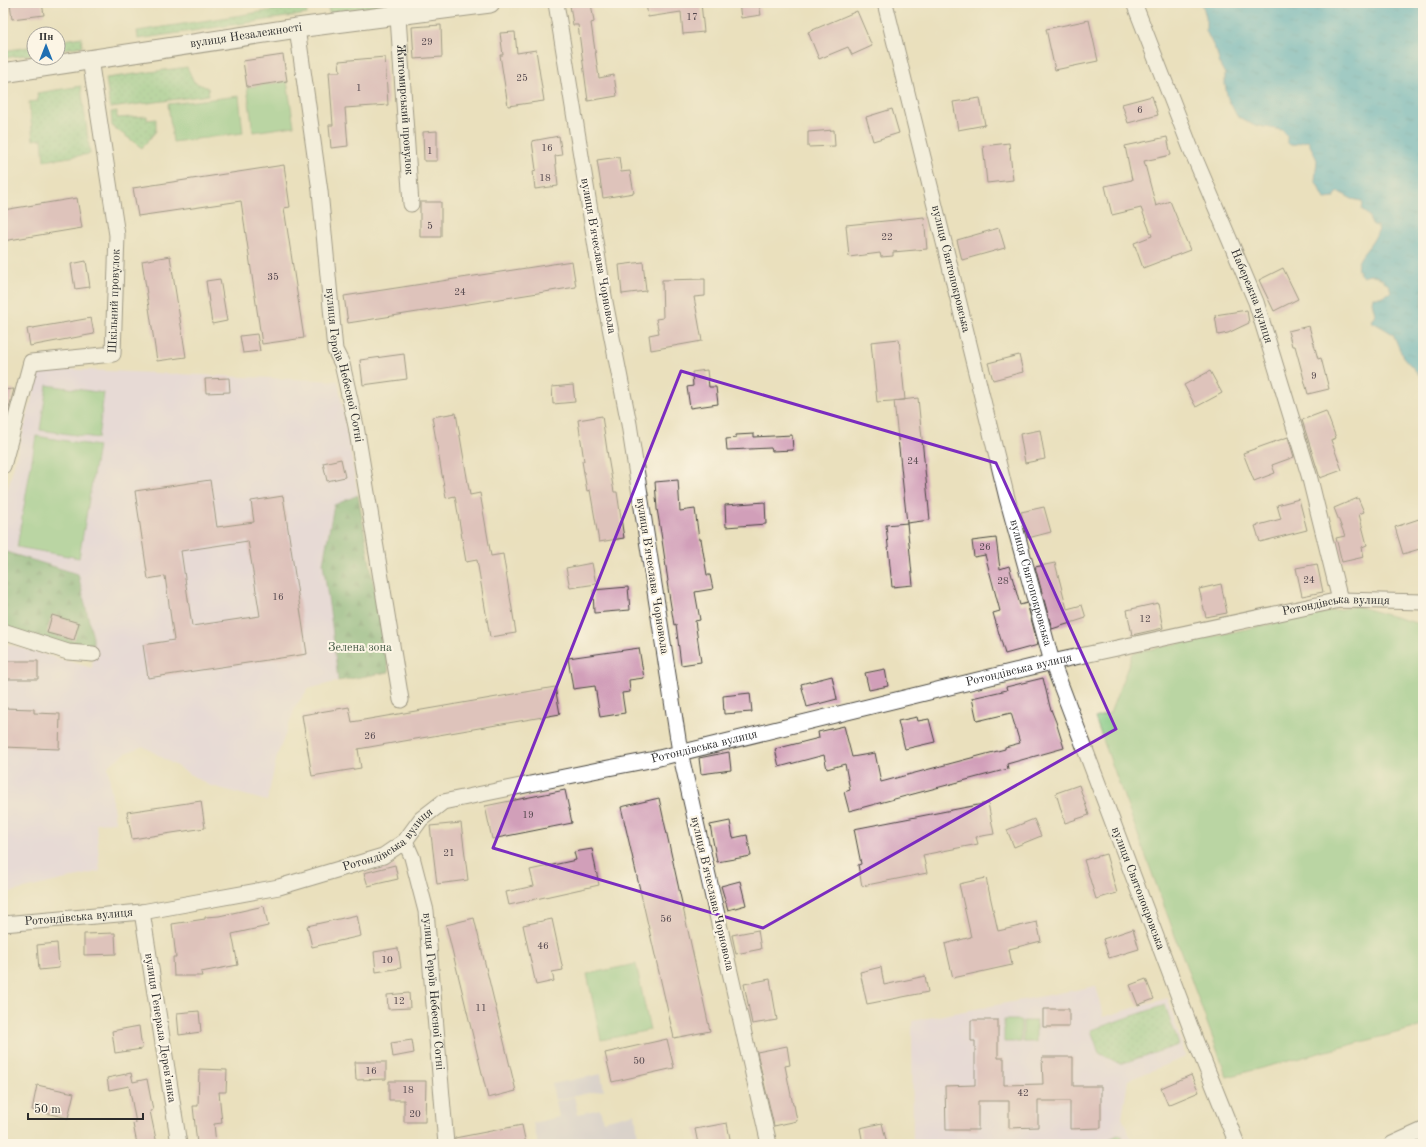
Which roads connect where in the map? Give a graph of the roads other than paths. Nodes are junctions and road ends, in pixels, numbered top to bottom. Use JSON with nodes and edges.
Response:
{"nodes":[{"id":1,"x":490,"y":3,"type":"edge"},
{"id":2,"x":556,"y":3,"type":"edge"},
{"id":3,"x":885,"y":3,"type":"edge"},
{"id":4,"x":1134,"y":3,"type":"edge"},
{"id":5,"x":398,"y":9,"type":"edge"},
{"id":6,"x":297,"y":28,"type":"junction"},
{"id":7,"x":90,"y":59,"type":"junction"},
{"id":8,"x":3,"y":73,"type":"edge"},
{"id":9,"x":411,"y":204,"type":"dead end"},
{"id":10,"x":3,"y":466,"type":"edge"},
{"id":11,"x":1340,"y":600,"type":"junction"},
{"id":12,"x":1423,"y":602,"type":"edge"},
{"id":13,"x":3,"y":631,"type":"edge"},
{"id":14,"x":93,"y":654,"type":"dead end"},
{"id":15,"x":1052,"y":662,"type":"junction"},
{"id":16,"x":401,"y":700,"type":"dead end"},
{"id":17,"x":680,"y":752,"type":"junction"},
{"id":18,"x":405,"y":841,"type":"junction"},
{"id":19,"x":142,"y":912,"type":"junction"},
{"id":20,"x":3,"y":924,"type":"edge"},
{"id":21,"x":1423,"y":1130,"type":"edge"},
{"id":22,"x":179,"y":1144,"type":"edge"},
{"id":23,"x":446,"y":1144,"type":"edge"},
{"id":24,"x":769,"y":1144,"type":"edge"},
{"id":25,"x":1237,"y":1144,"type":"edge"},
{"id":26,"x":1392,"y":1144,"type":"edge"}],
"edges":[{"from":1,"to":5,"type":"street","name":"вулиця Незалежності"},
{"from":2,"to":17,"type":"street","name":"вулиця Вʼячеслава Чорновола"},
{"from":3,"to":15,"type":"street","name":"вулиця Святопокровська"},
{"from":4,"to":11,"type":"street","name":"Набережна вулиця"},
{"from":5,"to":6,"type":"street","name":"вулиця Незалежності"},
{"from":5,"to":9,"type":"street","name":"Житомирський провулок"},
{"from":6,"to":7,"type":"street","name":"вулиця Незалежності"},
{"from":6,"to":16,"type":"street","name":"вулиця Героїв Небесної Сотні"},
{"from":7,"to":8,"type":"street","name":"вулиця Незалежності"},
{"from":7,"to":10,"type":"street","name":"Шкільний провулок"},
{"from":11,"to":12,"type":"street","name":"Ротондівська вулиця"},
{"from":11,"to":15,"type":"street","name":"Ротондівська вулиця"},
{"from":13,"to":14,"type":"street"},
{"from":15,"to":17,"type":"street","name":"Ротондівська вулиця"},
{"from":15,"to":25,"type":"street","name":"вулиця Святопокровська"},
{"from":17,"to":18,"type":"street","name":"Ротондівська вулиця"},
{"from":17,"to":24,"type":"street","name":"вулиця Вʼячеслава Чорновола"},
{"from":18,"to":19,"type":"street","name":"Ротондівська вулиця"},
{"from":18,"to":23,"type":"street","name":"вулиця Героїв Небесної Сотні"},
{"from":19,"to":20,"type":"street","name":"Ротондівська вулиця"},
{"from":19,"to":22,"type":"street","name":"вулиця Генерала Деревʼянка"},
{"from":21,"to":26,"type":"street"}]}
